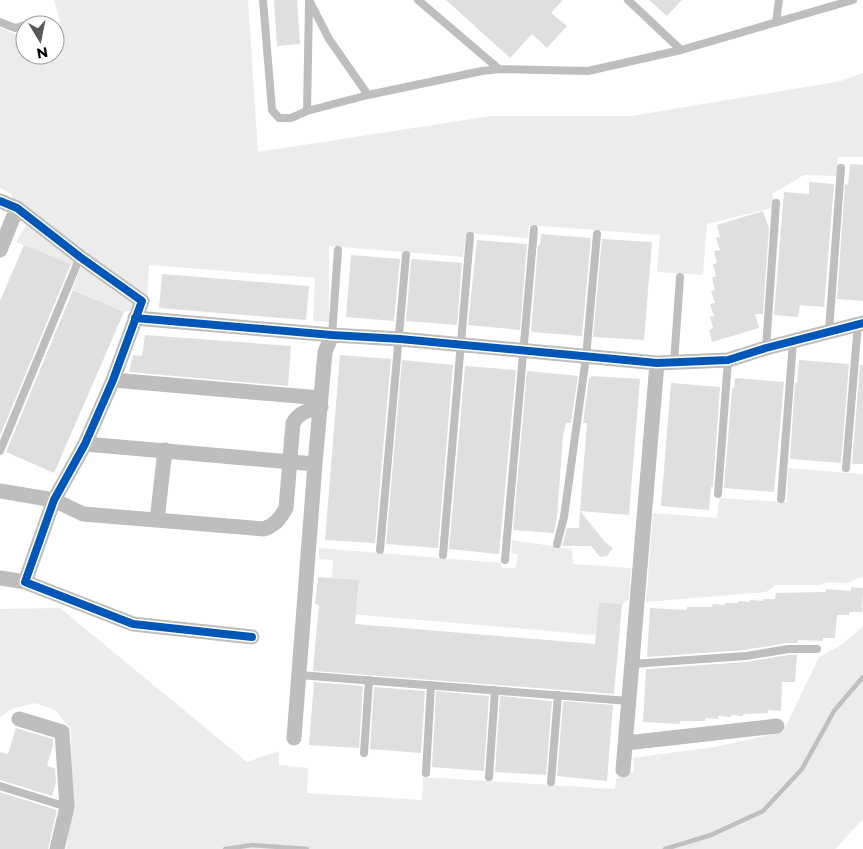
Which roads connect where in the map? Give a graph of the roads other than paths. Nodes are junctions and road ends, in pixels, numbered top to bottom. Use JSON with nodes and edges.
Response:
{"nodes":[{"id":1,"x":264,"y":0,"type":"edge"},
{"id":2,"x":418,"y":0,"type":"edge"},
{"id":3,"x":628,"y":0,"type":"edge"},
{"id":4,"x":779,"y":0,"type":"edge"},
{"id":5,"x":818,"y":0,"type":"edge"},
{"id":6,"x":854,"y":0,"type":"edge"},
{"id":7,"x":309,"y":1,"type":"edge"},
{"id":8,"x":825,"y":7,"type":"junction"},
{"id":9,"x":0,"y":22,"type":"edge"},
{"id":10,"x":776,"y":22,"type":"junction"},
{"id":11,"x":15,"y":28,"type":"edge"},
{"id":12,"x":681,"y":50,"type":"junction"},
{"id":13,"x":499,"y":69,"type":"junction"},
{"id":14,"x":368,"y":95,"type":"junction"},
{"id":15,"x":307,"y":111,"type":"junction"},
{"id":16,"x":841,"y":168,"type":"dead end"},
{"id":17,"x":0,"y":201,"type":"edge"},
{"id":18,"x":776,"y":202,"type":"dead end"},
{"id":19,"x":17,"y":208,"type":"junction"},
{"id":20,"x":534,"y":229,"type":"dead end"},
{"id":21,"x":597,"y":234,"type":"dead end"},
{"id":22,"x":470,"y":236,"type":"dead end"},
{"id":23,"x":0,"y":250,"type":"edge"},
{"id":24,"x":338,"y":250,"type":"dead end"},
{"id":25,"x":406,"y":256,"type":"dead end"},
{"id":26,"x":80,"y":257,"type":"junction"},
{"id":27,"x":680,"y":277,"type":"dead end"},
{"id":28,"x":135,"y":318,"type":"junction"},
{"id":29,"x":860,"y":323,"type":"edge"},
{"id":30,"x":830,"y":331,"type":"junction"},
{"id":31,"x":332,"y":335,"type":"junction"},
{"id":32,"x":400,"y":339,"type":"junction"},
{"id":33,"x":793,"y":340,"type":"junction"},
{"id":34,"x":461,"y":345,"type":"junction"},
{"id":35,"x":766,"y":348,"type":"junction"},
{"id":36,"x":523,"y":351,"type":"junction"},
{"id":37,"x":586,"y":357,"type":"junction"},
{"id":38,"x":728,"y":360,"type":"junction"},
{"id":39,"x":657,"y":363,"type":"junction"},
{"id":40,"x":674,"y":363,"type":"junction"},
{"id":41,"x":114,"y":380,"type":"junction"},
{"id":42,"x":321,"y":402,"type":"junction"},
{"id":43,"x":85,"y":444,"type":"junction"},
{"id":44,"x":165,"y":450,"type":"junction"},
{"id":45,"x":0,"y":451,"type":"edge"},
{"id":46,"x":290,"y":463,"type":"junction"},
{"id":47,"x":314,"y":464,"type":"junction"},
{"id":48,"x":846,"y":468,"type":"dead end"},
{"id":49,"x":0,"y":491,"type":"edge"},
{"id":50,"x":718,"y":494,"type":"dead end"},
{"id":51,"x":782,"y":499,"type":"dead end"},
{"id":52,"x":54,"y":500,"type":"junction"},
{"id":53,"x":157,"y":520,"type":"junction"},
{"id":54,"x":557,"y":544,"type":"dead end"},
{"id":55,"x":380,"y":550,"type":"dead end"},
{"id":56,"x":443,"y":555,"type":"dead end"},
{"id":57,"x":505,"y":560,"type":"dead end"},
{"id":58,"x":0,"y":578,"type":"edge"},
{"id":59,"x":25,"y":582,"type":"junction"},
{"id":60,"x":252,"y":637,"type":"dead end"},
{"id":61,"x":817,"y":649,"type":"dead end"},
{"id":62,"x":632,"y":664,"type":"junction"},
{"id":63,"x":299,"y":675,"type":"junction"},
{"id":64,"x":369,"y":680,"type":"junction"},
{"id":65,"x":431,"y":685,"type":"junction"},
{"id":66,"x":495,"y":690,"type":"junction"},
{"id":67,"x":558,"y":695,"type":"junction"},
{"id":68,"x":629,"y":701,"type":"junction"},
{"id":69,"x":19,"y":719,"type":"dead end"},
{"id":70,"x":777,"y":726,"type":"dead end"},
{"id":71,"x":294,"y":738,"type":"dead end"},
{"id":72,"x":626,"y":744,"type":"junction"},
{"id":73,"x":364,"y":753,"type":"dead end"},
{"id":74,"x":623,"y":770,"type":"dead end"},
{"id":75,"x":426,"y":773,"type":"dead end"},
{"id":76,"x":489,"y":777,"type":"dead end"},
{"id":77,"x":551,"y":782,"type":"dead end"},
{"id":78,"x":0,"y":786,"type":"edge"},
{"id":79,"x":67,"y":807,"type":"junction"},
{"id":80,"x":58,"y":849,"type":"edge"}],
"edges":[{"from":1,"to":15,"type":"lane"},
{"from":2,"to":13,"type":"lane"},
{"from":3,"to":12,"type":"lane"},
{"from":4,"to":10,"type":"lane"},
{"from":5,"to":8,"type":"lane"},
{"from":6,"to":8,"type":"lane"},
{"from":7,"to":14,"type":"lane"},
{"from":7,"to":15,"type":"lane"},
{"from":8,"to":10,"type":"lane"},
{"from":9,"to":11,"type":"lane"},
{"from":10,"to":12,"type":"lane"},
{"from":12,"to":13,"type":"lane"},
{"from":13,"to":14,"type":"lane"},
{"from":14,"to":15,"type":"lane"},
{"from":16,"to":30,"type":"lane"},
{"from":17,"to":19,"type":"street"},
{"from":18,"to":35,"type":"lane"},
{"from":19,"to":23,"type":"street"},
{"from":19,"to":26,"type":"street"},
{"from":20,"to":36,"type":"lane"},
{"from":21,"to":37,"type":"lane"},
{"from":22,"to":34,"type":"lane"},
{"from":24,"to":31,"type":"lane"},
{"from":25,"to":32,"type":"lane"},
{"from":26,"to":28,"type":"street"},
{"from":26,"to":45,"type":"lane"},
{"from":27,"to":40,"type":"lane"},
{"from":28,"to":31,"type":"street"},
{"from":28,"to":41,"type":"street"},
{"from":29,"to":30,"type":"street"},
{"from":29,"to":48,"type":"lane"},
{"from":30,"to":33,"type":"street"},
{"from":31,"to":32,"type":"street"},
{"from":31,"to":42,"type":"street"},
{"from":32,"to":34,"type":"street"},
{"from":32,"to":55,"type":"lane"},
{"from":33,"to":35,"type":"street"},
{"from":33,"to":51,"type":"lane"},
{"from":34,"to":36,"type":"street"},
{"from":34,"to":56,"type":"lane"},
{"from":35,"to":38,"type":"street"},
{"from":36,"to":37,"type":"street"},
{"from":36,"to":57,"type":"lane"},
{"from":37,"to":39,"type":"street"},
{"from":37,"to":54,"type":"lane"},
{"from":38,"to":40,"type":"street"},
{"from":38,"to":50,"type":"lane"},
{"from":39,"to":40,"type":"street"},
{"from":39,"to":62,"type":"street"},
{"from":41,"to":42,"type":"street"},
{"from":41,"to":43,"type":"street"},
{"from":42,"to":46,"type":"street"},
{"from":42,"to":47,"type":"street"},
{"from":43,"to":44,"type":"street"},
{"from":43,"to":52,"type":"street"},
{"from":44,"to":46,"type":"street"},
{"from":44,"to":53,"type":"street"},
{"from":46,"to":47,"type":"street"},
{"from":46,"to":53,"type":"street"},
{"from":47,"to":63,"type":"street"},
{"from":49,"to":52,"type":"street"},
{"from":52,"to":53,"type":"street"},
{"from":52,"to":59,"type":"street"},
{"from":58,"to":59,"type":"street"},
{"from":59,"to":60,"type":"street"},
{"from":61,"to":62,"type":"lane"},
{"from":62,"to":68,"type":"street"},
{"from":63,"to":64,"type":"lane"},
{"from":63,"to":71,"type":"street"},
{"from":64,"to":65,"type":"lane"},
{"from":64,"to":73,"type":"lane"},
{"from":65,"to":66,"type":"lane"},
{"from":65,"to":75,"type":"lane"},
{"from":66,"to":67,"type":"lane"},
{"from":66,"to":76,"type":"lane"},
{"from":67,"to":68,"type":"lane"},
{"from":67,"to":77,"type":"lane"},
{"from":68,"to":72,"type":"street"},
{"from":69,"to":79,"type":"street"},
{"from":70,"to":72,"type":"street"},
{"from":72,"to":74,"type":"street"},
{"from":78,"to":79,"type":"lane"},
{"from":79,"to":80,"type":"street"}]}
